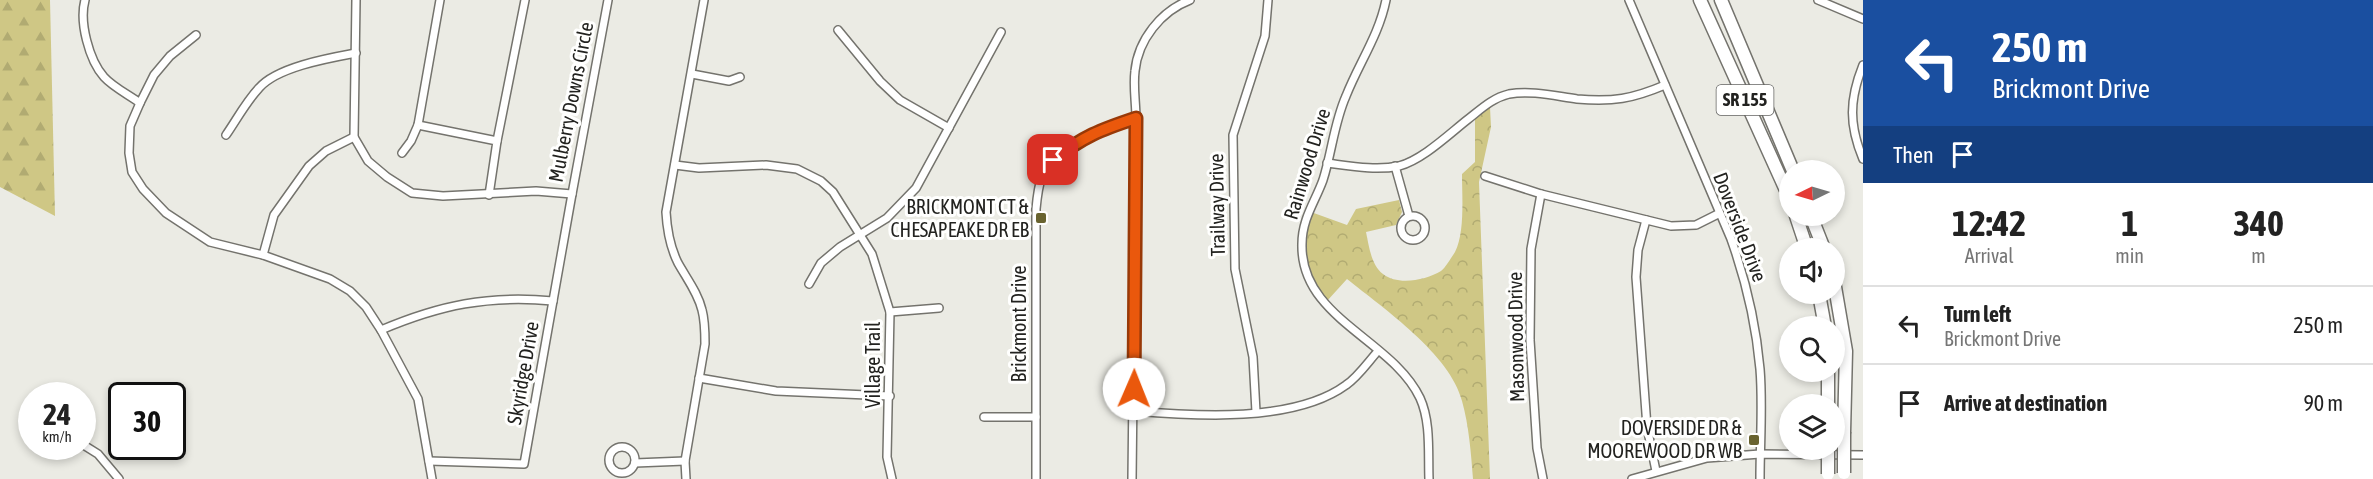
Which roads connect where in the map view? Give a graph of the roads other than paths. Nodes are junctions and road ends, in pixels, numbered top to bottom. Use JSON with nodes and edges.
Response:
{"nodes":[{"id":1,"x":85,"y":0,"type":"edge"},
{"id":2,"x":356,"y":0,"type":"edge"},
{"id":3,"x":440,"y":0,"type":"edge"},
{"id":4,"x":525,"y":0,"type":"edge"},
{"id":5,"x":608,"y":0,"type":"edge"},
{"id":6,"x":705,"y":0,"type":"edge"},
{"id":7,"x":1188,"y":0,"type":"edge"},
{"id":8,"x":1268,"y":0,"type":"edge"},
{"id":9,"x":1386,"y":0,"type":"edge"},
{"id":10,"x":1629,"y":0,"type":"edge"},
{"id":11,"x":1700,"y":0,"type":"edge"},
{"id":12,"x":1721,"y":0,"type":"edge"},
{"id":13,"x":1818,"y":0,"type":"edge"},
{"id":14,"x":1863,"y":19,"type":"edge"},
{"id":15,"x":838,"y":30,"type":"dead end"},
{"id":16,"x":1001,"y":32,"type":"dead end"},
{"id":17,"x":196,"y":35,"type":"dead end"},
{"id":18,"x":356,"y":53,"type":"junction"},
{"id":19,"x":1863,"y":65,"type":"edge"},
{"id":20,"x":692,"y":74,"type":"junction"},
{"id":21,"x":740,"y":77,"type":"dead end"},
{"id":22,"x":1665,"y":85,"type":"junction"},
{"id":23,"x":140,"y":103,"type":"junction"},
{"id":24,"x":1136,"y":118,"type":"junction"},
{"id":25,"x":418,"y":124,"type":"junction"},
{"id":26,"x":949,"y":128,"type":"junction"},
{"id":27,"x":226,"y":135,"type":"dead end"},
{"id":28,"x":354,"y":137,"type":"junction"},
{"id":29,"x":496,"y":141,"type":"junction"},
{"id":30,"x":402,"y":153,"type":"dead end"},
{"id":31,"x":1863,"y":159,"type":"edge"},
{"id":32,"x":1788,"y":160,"type":"edge"},
{"id":33,"x":1327,"y":163,"type":"junction"},
{"id":34,"x":675,"y":165,"type":"junction"},
{"id":35,"x":1395,"y":166,"type":"junction"},
{"id":36,"x":1779,"y":175,"type":"edge"},
{"id":37,"x":1485,"y":176,"type":"dead end"},
{"id":38,"x":572,"y":194,"type":"junction"},
{"id":39,"x":1541,"y":194,"type":"junction"},
{"id":40,"x":489,"y":195,"type":"junction"},
{"id":41,"x":1718,"y":214,"type":"junction"},
{"id":42,"x":1409,"y":216,"type":"dead end"},
{"id":43,"x":1646,"y":220,"type":"junction"},
{"id":44,"x":860,"y":234,"type":"junction"},
{"id":45,"x":263,"y":255,"type":"junction"},
{"id":46,"x":809,"y":284,"type":"dead end"},
{"id":47,"x":553,"y":301,"type":"junction"},
{"id":48,"x":1838,"y":304,"type":"edge"},
{"id":49,"x":939,"y":308,"type":"dead end"},
{"id":50,"x":890,"y":312,"type":"junction"},
{"id":51,"x":381,"y":330,"type":"junction"},
{"id":52,"x":1378,"y":351,"type":"junction"},
{"id":53,"x":699,"y":378,"type":"junction"},
{"id":54,"x":890,"y":396,"type":"junction"},
{"id":55,"x":1134,"y":411,"type":"junction"},
{"id":56,"x":1256,"y":412,"type":"junction"},
{"id":57,"x":984,"y":417,"type":"dead end"},
{"id":58,"x":1036,"y":417,"type":"junction"},
{"id":59,"x":96,"y":453,"type":"edge"},
{"id":60,"x":1760,"y":454,"type":"junction"},
{"id":61,"x":1863,"y":455,"type":"edge"},
{"id":62,"x":1828,"y":460,"type":"edge"},
{"id":63,"x":429,"y":461,"type":"junction"},
{"id":64,"x":685,"y":461,"type":"junction"},
{"id":65,"x":635,"y":462,"type":"dead end"},
{"id":66,"x":1656,"y":471,"type":"junction"},
{"id":67,"x":1828,"y":476,"type":"edge"},
{"id":68,"x":1844,"y":476,"type":"edge"},
{"id":69,"x":119,"y":479,"type":"edge"},
{"id":70,"x":432,"y":479,"type":"edge"},
{"id":71,"x":686,"y":479,"type":"edge"},
{"id":72,"x":892,"y":479,"type":"edge"},
{"id":73,"x":1036,"y":479,"type":"edge"},
{"id":74,"x":1132,"y":479,"type":"edge"},
{"id":75,"x":1429,"y":479,"type":"edge"},
{"id":76,"x":1544,"y":479,"type":"edge"},
{"id":77,"x":1632,"y":479,"type":"edge"},
{"id":78,"x":1760,"y":479,"type":"edge"}],
"edges":[{"from":1,"to":23,"type":"street"},
{"from":2,"to":18,"type":"street"},
{"from":3,"to":25,"type":"street"},
{"from":4,"to":29,"type":"street"},
{"from":5,"to":38,"type":"street","name":"Mulberry Downs Circle"},
{"from":6,"to":20,"type":"street"},
{"from":7,"to":24,"type":"street"},
{"from":8,"to":56,"type":"street","name":"Trailway Drive"},
{"from":9,"to":33,"type":"street","name":"Rainwood Drive"},
{"from":10,"to":22,"type":"street","name":"Doverside Drive"},
{"from":11,"to":36,"type":"highway","number":"SR 155"},
{"from":12,"to":32,"type":"highway","number":"SR 155"},
{"from":13,"to":14,"type":"street"},
{"from":15,"to":26,"type":"street"},
{"from":16,"to":26,"type":"street"},
{"from":17,"to":23,"type":"street"},
{"from":18,"to":27,"type":"street"},
{"from":18,"to":28,"type":"street"},
{"from":19,"to":31,"type":"street"},
{"from":20,"to":21,"type":"street"},
{"from":20,"to":34,"type":"street"},
{"from":22,"to":35,"type":"street"},
{"from":22,"to":41,"type":"street","name":"Doverside Drive"},
{"from":23,"to":45,"type":"street"},
{"from":24,"to":55,"type":"street"},
{"from":24,"to":58,"type":"street","name":"Brickmont Drive"},
{"from":25,"to":29,"type":"street"},
{"from":25,"to":30,"type":"street"},
{"from":26,"to":44,"type":"street"},
{"from":28,"to":40,"type":"street","name":"Mulberry Downs Circle"},
{"from":28,"to":45,"type":"street"},
{"from":29,"to":40,"type":"street"},
{"from":33,"to":35,"type":"street"},
{"from":33,"to":52,"type":"street","name":"Rainwood Drive"},
{"from":34,"to":44,"type":"street","name":"Village Trail"},
{"from":34,"to":53,"type":"street"},
{"from":35,"to":42,"type":"street"},
{"from":37,"to":39,"type":"street"},
{"from":38,"to":40,"type":"street","name":"Mulberry Downs Circle"},
{"from":38,"to":47,"type":"street","name":"Skyridge Drive"},
{"from":39,"to":43,"type":"street"},
{"from":39,"to":76,"type":"street","name":"Masonwood Drive"},
{"from":41,"to":43,"type":"street"},
{"from":41,"to":60,"type":"street","name":"Doverside Drive"},
{"from":43,"to":66,"type":"street"},
{"from":44,"to":46,"type":"street"},
{"from":44,"to":50,"type":"street","name":"Village Trail"},
{"from":45,"to":51,"type":"street"},
{"from":47,"to":51,"type":"street"},
{"from":47,"to":63,"type":"street","name":"Skyridge Drive"},
{"from":48,"to":68,"type":"highway","bridge":true},
{"from":49,"to":50,"type":"street"},
{"from":50,"to":54,"type":"street","name":"Village Trail"},
{"from":51,"to":63,"type":"street"},
{"from":52,"to":56,"type":"street"},
{"from":52,"to":75,"type":"street","name":"Rainwood Drive"},
{"from":53,"to":54,"type":"street"},
{"from":53,"to":64,"type":"street"},
{"from":54,"to":72,"type":"street","name":"Village Trail"},
{"from":55,"to":56,"type":"street"},
{"from":55,"to":74,"type":"street"},
{"from":57,"to":58,"type":"street"},
{"from":58,"to":73,"type":"street","name":"Brickmont Drive"},
{"from":59,"to":69,"type":"street"},
{"from":60,"to":61,"type":"street"},
{"from":60,"to":66,"type":"street"},
{"from":60,"to":78,"type":"street","name":"Doverside Drive"},
{"from":62,"to":67,"type":"highway","bridge":true},
{"from":63,"to":70,"type":"street"},
{"from":64,"to":65,"type":"street"},
{"from":64,"to":71,"type":"street"},
{"from":66,"to":77,"type":"street"}]}
